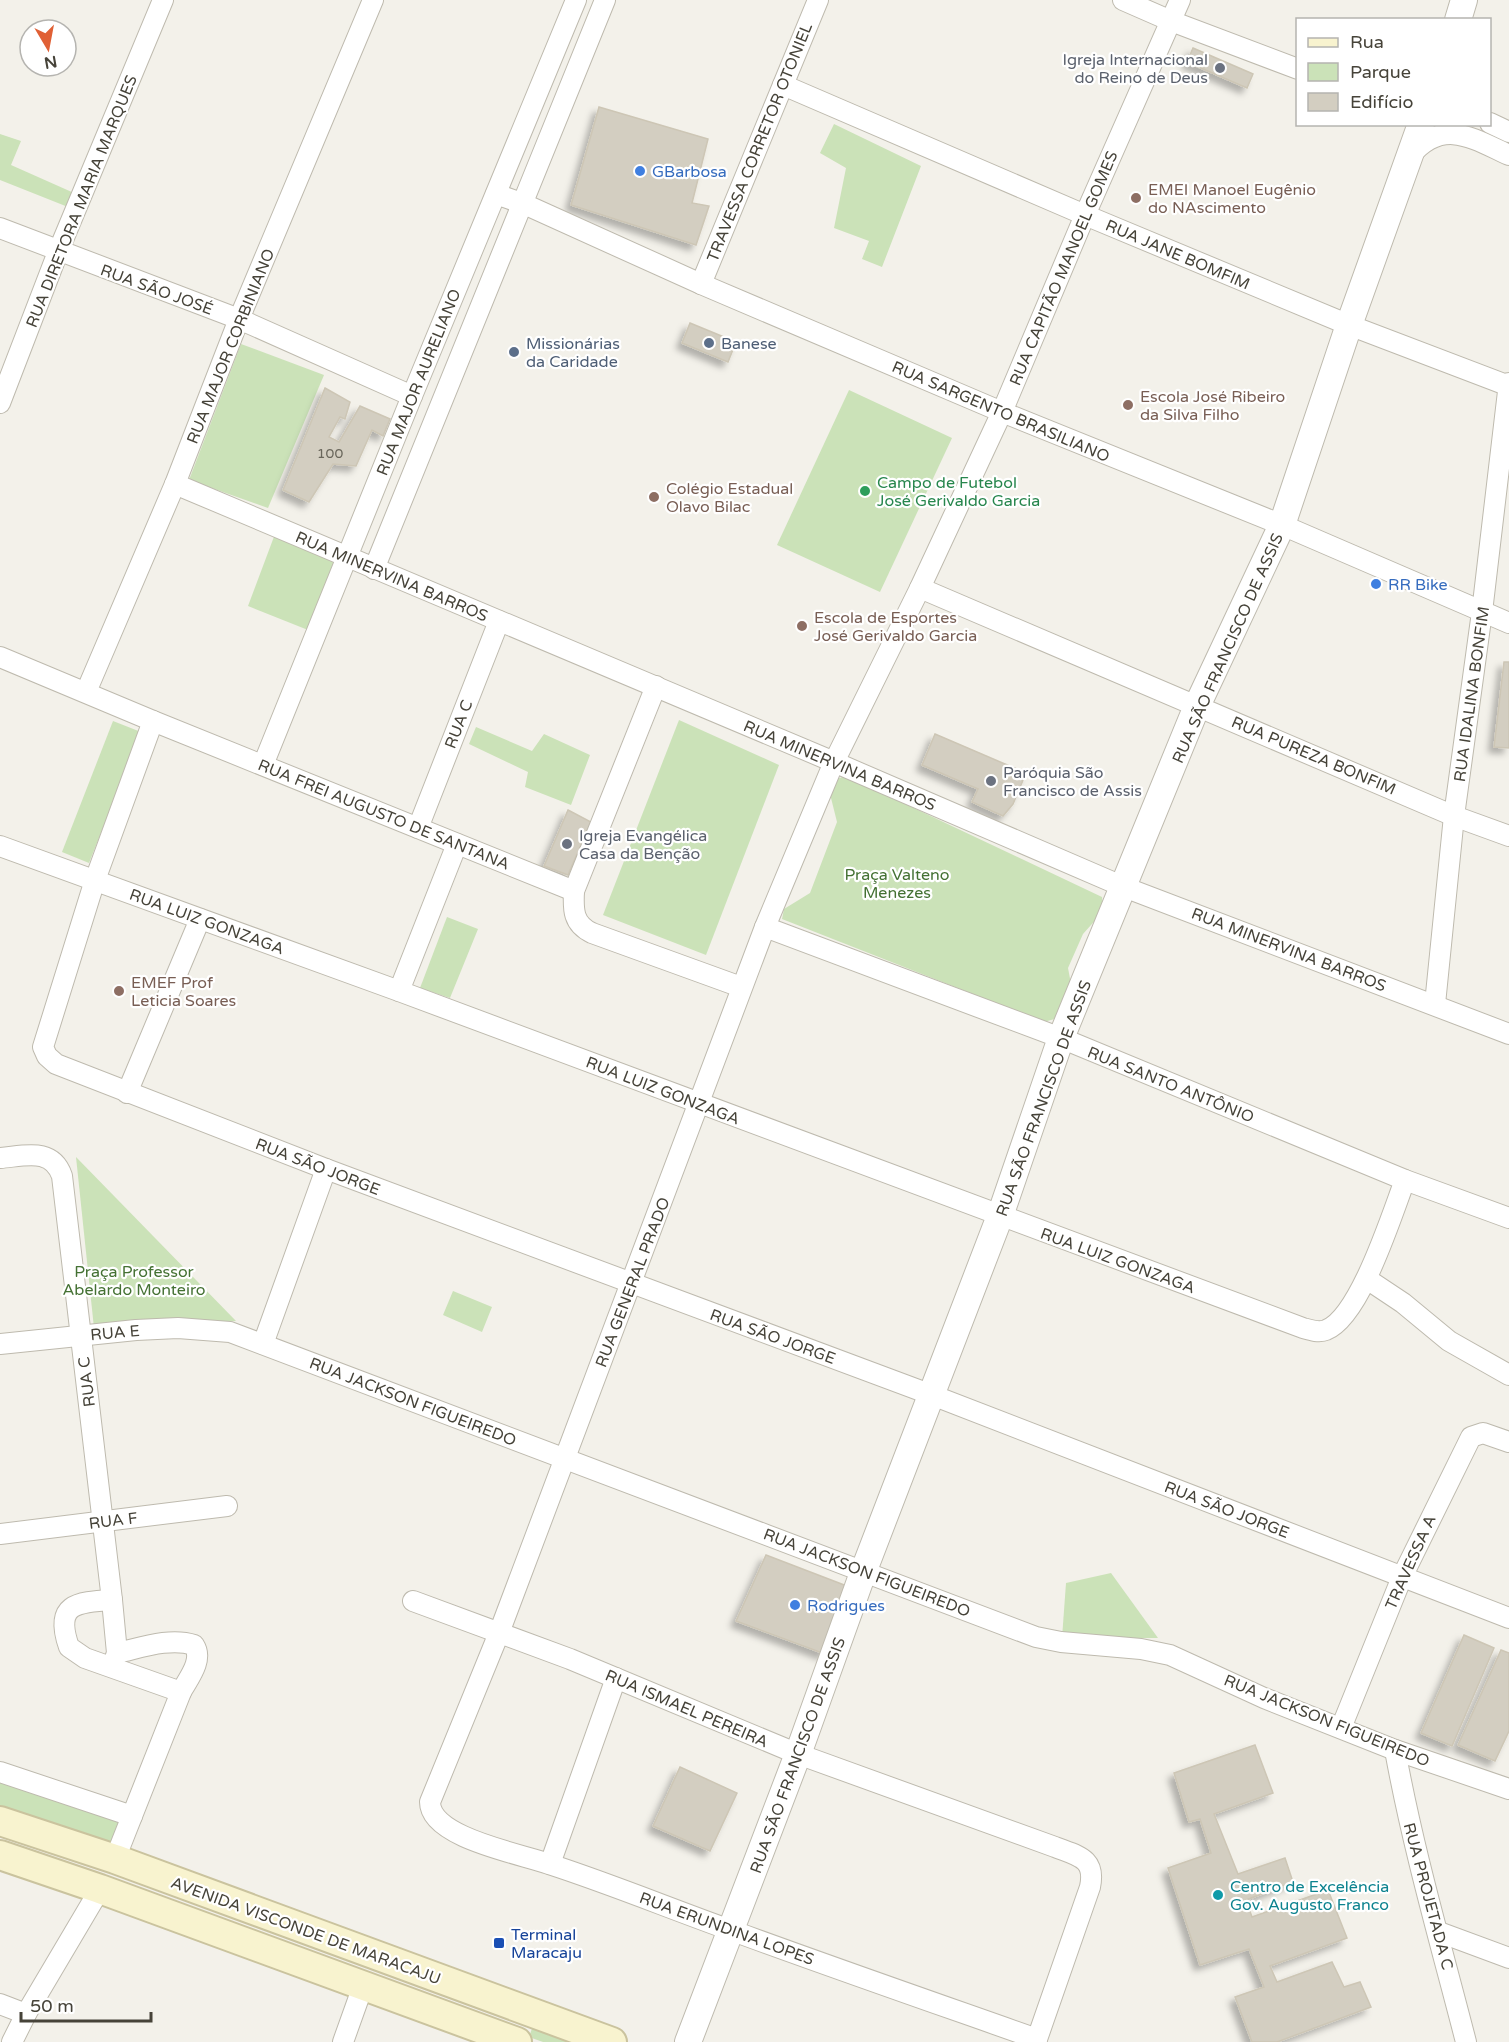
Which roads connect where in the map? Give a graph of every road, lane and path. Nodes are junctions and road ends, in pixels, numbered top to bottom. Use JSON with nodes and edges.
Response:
{"nodes":[{"id":1,"x":163,"y":0,"type":"edge"},
{"id":2,"x":373,"y":0,"type":"edge"},
{"id":3,"x":605,"y":0,"type":"edge"},
{"id":4,"x":818,"y":0,"type":"edge"},
{"id":5,"x":1123,"y":0,"type":"edge"},
{"id":6,"x":1180,"y":0,"type":"edge"},
{"id":7,"x":1464,"y":0,"type":"edge"},
{"id":8,"x":571,"y":2,"type":"edge"},
{"id":9,"x":1459,"y":18,"type":"edge"},
{"id":10,"x":1170,"y":21,"type":"junction"},
{"id":11,"x":1296,"y":68,"type":"edge"},
{"id":12,"x":783,"y":86,"type":"junction"},
{"id":13,"x":1491,"y":123,"type":"edge"},
{"id":14,"x":1420,"y":126,"type":"edge"},
{"id":15,"x":1509,"y":132,"type":"edge"},
{"id":16,"x":1411,"y":155,"type":"junction"},
{"id":17,"x":1509,"y":155,"type":"edge"},
{"id":18,"x":496,"y":194,"type":"junction"},
{"id":19,"x":524,"y":204,"type":"junction"},
{"id":20,"x":1085,"y":215,"type":"junction"},
{"id":21,"x":0,"y":228,"type":"edge"},
{"id":22,"x":58,"y":252,"type":"junction"},
{"id":23,"x":701,"y":284,"type":"junction"},
{"id":24,"x":239,"y":319,"type":"junction"},
{"id":25,"x":1349,"y":325,"type":"junction"},
{"id":26,"x":1509,"y":385,"type":"edge"},
{"id":27,"x":412,"y":396,"type":"junction"},
{"id":28,"x":0,"y":403,"type":"edge"},
{"id":29,"x":1002,"y":412,"type":"junction"},
{"id":30,"x":175,"y":484,"type":"junction"},
{"id":31,"x":1282,"y":525,"type":"junction"},
{"id":32,"x":347,"y":557,"type":"junction"},
{"id":33,"x":374,"y":569,"type":"junction"},
{"id":34,"x":920,"y":588,"type":"junction"},
{"id":35,"x":1482,"y":612,"type":"junction"},
{"id":36,"x":498,"y":621,"type":"junction"},
{"id":37,"x":1509,"y":623,"type":"edge"},
{"id":38,"x":0,"y":657,"type":"edge"},
{"id":39,"x":656,"y":686,"type":"junction"},
{"id":40,"x":86,"y":692,"type":"junction"},
{"id":41,"x":1197,"y":706,"type":"junction"},
{"id":42,"x":153,"y":721,"type":"junction"},
{"id":43,"x":834,"y":762,"type":"junction"},
{"id":44,"x":263,"y":765,"type":"junction"},
{"id":45,"x":1454,"y":816,"type":"junction"},
{"id":46,"x":418,"y":828,"type":"junction"},
{"id":47,"x":1509,"y":836,"type":"edge"},
{"id":48,"x":457,"y":844,"type":"junction"},
{"id":49,"x":0,"y":846,"type":"edge"},
{"id":50,"x":95,"y":880,"type":"junction"},
{"id":51,"x":1124,"y":887,"type":"junction"},
{"id":52,"x":574,"y":891,"type":"junction"},
{"id":53,"x":200,"y":919,"type":"junction"},
{"id":54,"x":765,"y":927,"type":"junction"},
{"id":55,"x":741,"y":987,"type":"junction"},
{"id":56,"x":399,"y":991,"type":"junction"},
{"id":57,"x":1435,"y":1004,"type":"junction"},
{"id":58,"x":1509,"y":1034,"type":"edge"},
{"id":59,"x":1061,"y":1038,"type":"junction"},
{"id":60,"x":127,"y":1093,"type":"junction"},
{"id":61,"x":698,"y":1103,"type":"junction"},
{"id":62,"x":0,"y":1158,"type":"edge"},
{"id":63,"x":327,"y":1169,"type":"junction"},
{"id":64,"x":1405,"y":1180,"type":"junction"},
{"id":65,"x":1000,"y":1216,"type":"junction"},
{"id":66,"x":1509,"y":1218,"type":"edge"},
{"id":67,"x":1367,"y":1279,"type":"junction"},
{"id":68,"x":631,"y":1284,"type":"junction"},
{"id":69,"x":230,"y":1332,"type":"joint"},
{"id":70,"x":81,"y":1335,"type":"junction"},
{"id":71,"x":0,"y":1344,"type":"edge"},
{"id":72,"x":263,"y":1344,"type":"junction"},
{"id":73,"x":1509,"y":1375,"type":"edge"},
{"id":74,"x":932,"y":1395,"type":"junction"},
{"id":75,"x":1509,"y":1442,"type":"edge"},
{"id":76,"x":565,"y":1459,"type":"junction"},
{"id":77,"x":227,"y":1506,"type":"dead end"},
{"id":78,"x":103,"y":1521,"type":"junction"},
{"id":79,"x":0,"y":1534,"type":"edge"},
{"id":80,"x":864,"y":1570,"type":"junction"},
{"id":81,"x":1402,"y":1577,"type":"junction"},
{"id":82,"x":112,"y":1600,"type":"junction"},
{"id":83,"x":413,"y":1601,"type":"dead end"},
{"id":84,"x":1509,"y":1618,"type":"edge"},
{"id":85,"x":499,"y":1633,"type":"junction"},
{"id":86,"x":114,"y":1660,"type":"junction"},
{"id":87,"x":616,"y":1678,"type":"junction"},
{"id":88,"x":181,"y":1692,"type":"junction"},
{"id":89,"x":1341,"y":1728,"type":"junction"},
{"id":90,"x":1395,"y":1750,"type":"junction"},
{"id":91,"x":798,"y":1754,"type":"junction"},
{"id":92,"x":0,"y":1772,"type":"edge"},
{"id":93,"x":1509,"y":1789,"type":"edge"},
{"id":94,"x":430,"y":1802,"type":"joint"},
{"id":95,"x":132,"y":1816,"type":"junction"},
{"id":96,"x":0,"y":1821,"type":"edge"},
{"id":97,"x":0,"y":1855,"type":"edge"},
{"id":98,"x":115,"y":1859,"type":"junction"},
{"id":99,"x":550,"y":1864,"type":"junction"},
{"id":100,"x":100,"y":1889,"type":"junction"},
{"id":101,"x":732,"y":1931,"type":"junction"},
{"id":102,"x":1439,"y":1932,"type":"junction"},
{"id":103,"x":1509,"y":1958,"type":"edge"},
{"id":104,"x":363,"y":1986,"type":"junction"},
{"id":105,"x":0,"y":2004,"type":"edge"},
{"id":106,"x":26,"y":2014,"type":"junction"},
{"id":107,"x":16,"y":2041,"type":"edge"},
{"id":108,"x":1036,"y":2041,"type":"edge"},
{"id":109,"x":342,"y":2042,"type":"edge"},
{"id":110,"x":517,"y":2042,"type":"edge"},
{"id":111,"x":612,"y":2042,"type":"edge"},
{"id":112,"x":688,"y":2042,"type":"edge"},
{"id":113,"x":1466,"y":2042,"type":"edge"}],
"edges":[{"from":1,"to":22,"type":"street","name":"RUA DIRETORA MARIA MARQUES"},
{"from":2,"to":24,"type":"street","name":"RUA MAJOR CORBINIANO"},
{"from":3,"to":19,"type":"street","name":"RUA MAJOR AURELIANO"},
{"from":4,"to":12,"type":"street","name":"TRAVESSA CORRETOR OTONIEL"},
{"from":5,"to":10,"type":"street"},
{"from":6,"to":10,"type":"street","name":"RUA CAPITÃO MANOEL GOMES"},
{"from":7,"to":9,"type":"street"},
{"from":8,"to":18,"type":"street","name":"RUA MAJOR AURELIANO"},
{"from":10,"to":11,"type":"street"},
{"from":10,"to":20,"type":"street","name":"RUA CAPITÃO MANOEL GOMES"},
{"from":12,"to":20,"type":"street","name":"RUA JANE BOMFIM"},
{"from":12,"to":23,"type":"street","name":"TRAVESSA CORRETOR OTONIEL"},
{"from":13,"to":15,"type":"street"},
{"from":14,"to":16,"type":"street","name":"RUA SÃO FRANCISCO DE ASSIS"},
{"from":16,"to":17,"type":"street"},
{"from":16,"to":25,"type":"street","name":"RUA SÃO FRANCISCO DE ASSIS"},
{"from":18,"to":19,"type":"street","name":"RUA SARGENTO BRASILIANO"},
{"from":18,"to":27,"type":"street","name":"RUA MAJOR AURELIANO"},
{"from":19,"to":23,"type":"street","name":"RUA SARGENTO BRASILIANO"},
{"from":19,"to":33,"type":"street","name":"RUA MAJOR AURELIANO"},
{"from":20,"to":25,"type":"street","name":"RUA JANE BOMFIM"},
{"from":20,"to":29,"type":"street","name":"RUA CAPITÃO MANOEL GOMES"},
{"from":21,"to":22,"type":"street","name":"RUA SÃO JOSÉ"},
{"from":22,"to":24,"type":"street","name":"RUA SÃO JOSÉ"},
{"from":22,"to":28,"type":"street","name":"RUA DIRETORA MARIA MARQUES"},
{"from":23,"to":29,"type":"street","name":"RUA SARGENTO BRASILIANO"},
{"from":24,"to":27,"type":"street","name":"RUA SÃO JOSÉ"},
{"from":24,"to":30,"type":"street","name":"RUA MAJOR CORBINIANO"},
{"from":25,"to":26,"type":"street","name":"RUA JANE BOMFIM"},
{"from":25,"to":31,"type":"street","name":"RUA SÃO FRANCISCO DE ASSIS"},
{"from":26,"to":35,"type":"street","name":"RUA IDALINA BONFIM"},
{"from":27,"to":32,"type":"street","name":"RUA MAJOR AURELIANO"},
{"from":29,"to":31,"type":"street","name":"RUA SARGENTO BRASILIANO"},
{"from":29,"to":34,"type":"street","name":"RUA CAPITÃO MANOEL GOMES"},
{"from":30,"to":32,"type":"street","name":"RUA MINERVINA BARROS"},
{"from":30,"to":40,"type":"street","name":"RUA MAJOR CORBINIANO"},
{"from":31,"to":35,"type":"street","name":"RUA SARGENTO BRASILIANO"},
{"from":31,"to":41,"type":"street","name":"RUA SÃO FRANCISCO DE ASSIS"},
{"from":32,"to":33,"type":"street","name":"RUA MINERVINA BARROS"},
{"from":32,"to":44,"type":"street","name":"RUA MAJOR AURELIANO"},
{"from":33,"to":36,"type":"street","name":"RUA MINERVINA BARROS"},
{"from":34,"to":41,"type":"street","name":"RUA PUREZA BONFIM"},
{"from":34,"to":43,"type":"street","name":"RUA CAPITÃO MANOEL GOMES"},
{"from":35,"to":37,"type":"street","name":"RUA SARGENTO BRASILIANO"},
{"from":35,"to":45,"type":"street","name":"RUA IDALINA BONFIM"},
{"from":36,"to":39,"type":"street","name":"RUA MINERVINA BARROS"},
{"from":36,"to":46,"type":"street","name":"RUA C"},
{"from":38,"to":40,"type":"street","name":"RUA FREI AUGUSTO DE SANTANA"},
{"from":39,"to":43,"type":"street","name":"RUA MINERVINA BARROS"},
{"from":39,"to":52,"type":"street"},
{"from":40,"to":42,"type":"street","name":"RUA FREI AUGUSTO DE SANTANA"},
{"from":41,"to":45,"type":"street","name":"RUA PUREZA BONFIM"},
{"from":41,"to":51,"type":"street","name":"RUA SÃO FRANCISCO DE ASSIS"},
{"from":42,"to":44,"type":"street","name":"RUA FREI AUGUSTO DE SANTANA"},
{"from":42,"to":50,"type":"street"},
{"from":43,"to":51,"type":"street","name":"RUA MINERVINA BARROS"},
{"from":43,"to":54,"type":"street","name":"RUA GENERAL PRADO"},
{"from":44,"to":46,"type":"street","name":"RUA FREI AUGUSTO DE SANTANA"},
{"from":45,"to":47,"type":"street","name":"RUA PUREZA BONFIM"},
{"from":45,"to":57,"type":"street","name":"RUA IDALINA BONFIM"},
{"from":46,"to":48,"type":"street","name":"RUA FREI AUGUSTO DE SANTANA"},
{"from":48,"to":52,"type":"street","name":"RUA FREI AUGUSTO DE SANTANA"},
{"from":48,"to":56,"type":"street"},
{"from":49,"to":50,"type":"street","name":"RUA LUIZ GONZAGA"},
{"from":50,"to":53,"type":"street","name":"RUA LUIZ GONZAGA"},
{"from":50,"to":60,"type":"street","name":"RUA SÃO JORGE"},
{"from":51,"to":57,"type":"street","name":"RUA MINERVINA BARROS"},
{"from":51,"to":59,"type":"street","name":"RUA SÃO FRANCISCO DE ASSIS"},
{"from":52,"to":55,"type":"street"},
{"from":53,"to":56,"type":"street","name":"RUA LUIZ GONZAGA"},
{"from":53,"to":60,"type":"street"},
{"from":54,"to":55,"type":"street","name":"RUA GENERAL PRADO"},
{"from":54,"to":59,"type":"street","name":"RUA SANTO ANTÔNIO"},
{"from":55,"to":61,"type":"street","name":"RUA GENERAL PRADO"},
{"from":56,"to":61,"type":"street","name":"RUA LUIZ GONZAGA"},
{"from":57,"to":58,"type":"street","name":"RUA MINERVINA BARROS"},
{"from":59,"to":64,"type":"street","name":"RUA SANTO ANTÔNIO"},
{"from":59,"to":65,"type":"street","name":"RUA SÃO FRANCISCO DE ASSIS"},
{"from":60,"to":63,"type":"street","name":"RUA SÃO JORGE"},
{"from":61,"to":65,"type":"street","name":"RUA LUIZ GONZAGA"},
{"from":61,"to":68,"type":"street","name":"RUA GENERAL PRADO"},
{"from":62,"to":70,"type":"street","name":"RUA C"},
{"from":63,"to":68,"type":"street","name":"RUA SÃO JORGE"},
{"from":63,"to":72,"type":"street"},
{"from":64,"to":66,"type":"street","name":"RUA SANTO ANTÔNIO"},
{"from":64,"to":67,"type":"street"},
{"from":65,"to":67,"type":"street","name":"RUA LUIZ GONZAGA"},
{"from":65,"to":74,"type":"street","name":"RUA SÃO FRANCISCO DE ASSIS"},
{"from":67,"to":73,"type":"street"},
{"from":68,"to":74,"type":"street","name":"RUA SÃO JORGE"},
{"from":68,"to":76,"type":"street","name":"RUA GENERAL PRADO"},
{"from":69,"to":70,"type":"street","name":"RUA E"},
{"from":69,"to":72,"type":"street","name":"RUA JACKSON FIGUEIREDO"},
{"from":70,"to":71,"type":"street","name":"RUA E"},
{"from":70,"to":78,"type":"street","name":"RUA C"},
{"from":72,"to":76,"type":"street","name":"RUA JACKSON FIGUEIREDO"},
{"from":74,"to":80,"type":"street","name":"RUA SÃO FRANCISCO DE ASSIS"},
{"from":74,"to":81,"type":"street","name":"RUA SÃO JORGE"},
{"from":75,"to":81,"type":"street","name":"TRAVESSA A"},
{"from":76,"to":80,"type":"street","name":"RUA JACKSON FIGUEIREDO"},
{"from":76,"to":85,"type":"street","name":"RUA GENERAL PRADO"},
{"from":77,"to":78,"type":"street","name":"RUA F"},
{"from":78,"to":79,"type":"street","name":"RUA F"},
{"from":78,"to":82,"type":"street","name":"RUA C"},
{"from":80,"to":89,"type":"street","name":"RUA JACKSON FIGUEIREDO"},
{"from":80,"to":91,"type":"street","name":"RUA SÃO FRANCISCO DE ASSIS"},
{"from":81,"to":84,"type":"street","name":"RUA SÃO JORGE"},
{"from":81,"to":89,"type":"street","name":"TRAVESSA A"},
{"from":82,"to":86,"type":"street","name":"RUA C"},
{"from":82,"to":86,"type":"street"},
{"from":83,"to":85,"type":"street","name":"RUA ISMAEL PEREIRA"},
{"from":85,"to":87,"type":"street","name":"RUA ISMAEL PEREIRA"},
{"from":85,"to":94,"type":"street","name":"RUA GENERAL PRADO"},
{"from":86,"to":88,"type":"street"},
{"from":86,"to":88,"type":"street"},
{"from":87,"to":91,"type":"street","name":"RUA ISMAEL PEREIRA"},
{"from":87,"to":99,"type":"street"},
{"from":88,"to":95,"type":"street"},
{"from":89,"to":90,"type":"street","name":"RUA JACKSON FIGUEIREDO"},
{"from":90,"to":93,"type":"street","name":"RUA JACKSON FIGUEIREDO"},
{"from":90,"to":102,"type":"street","name":"RUA PROJETADA C"},
{"from":91,"to":101,"type":"street","name":"RUA SÃO FRANCISCO DE ASSIS"},
{"from":91,"to":108,"type":"street","name":"RUA ISMAEL PEREIRA"},
{"from":92,"to":95,"type":"street"},
{"from":94,"to":99,"type":"street","name":"RUA ERUNDINA LOPES"},
{"from":95,"to":98,"type":"street"},
{"from":96,"to":98,"type":"main road","name":"AVENIDA VISCONDE DE MARACAJU"},
{"from":97,"to":100,"type":"main road","name":"AVENIDA VISCONDE DE MARACAJU"},
{"from":98,"to":111,"type":"main road","name":"AVENIDA VISCONDE DE MARACAJU"},
{"from":99,"to":101,"type":"street","name":"RUA ERUNDINA LOPES"},
{"from":100,"to":104,"type":"main road","name":"AVENIDA VISCONDE DE MARACAJU"},
{"from":100,"to":106,"type":"street"},
{"from":101,"to":108,"type":"street","name":"RUA ERUNDINA LOPES"},
{"from":101,"to":112,"type":"street","name":"RUA SÃO FRANCISCO DE ASSIS"},
{"from":102,"to":103,"type":"street"},
{"from":102,"to":113,"type":"street","name":"RUA PROJETADA C"},
{"from":104,"to":109,"type":"street"},
{"from":104,"to":110,"type":"main road","name":"AVENIDA VISCONDE DE MARACAJU"},
{"from":105,"to":106,"type":"street"},
{"from":106,"to":107,"type":"street"}]}
